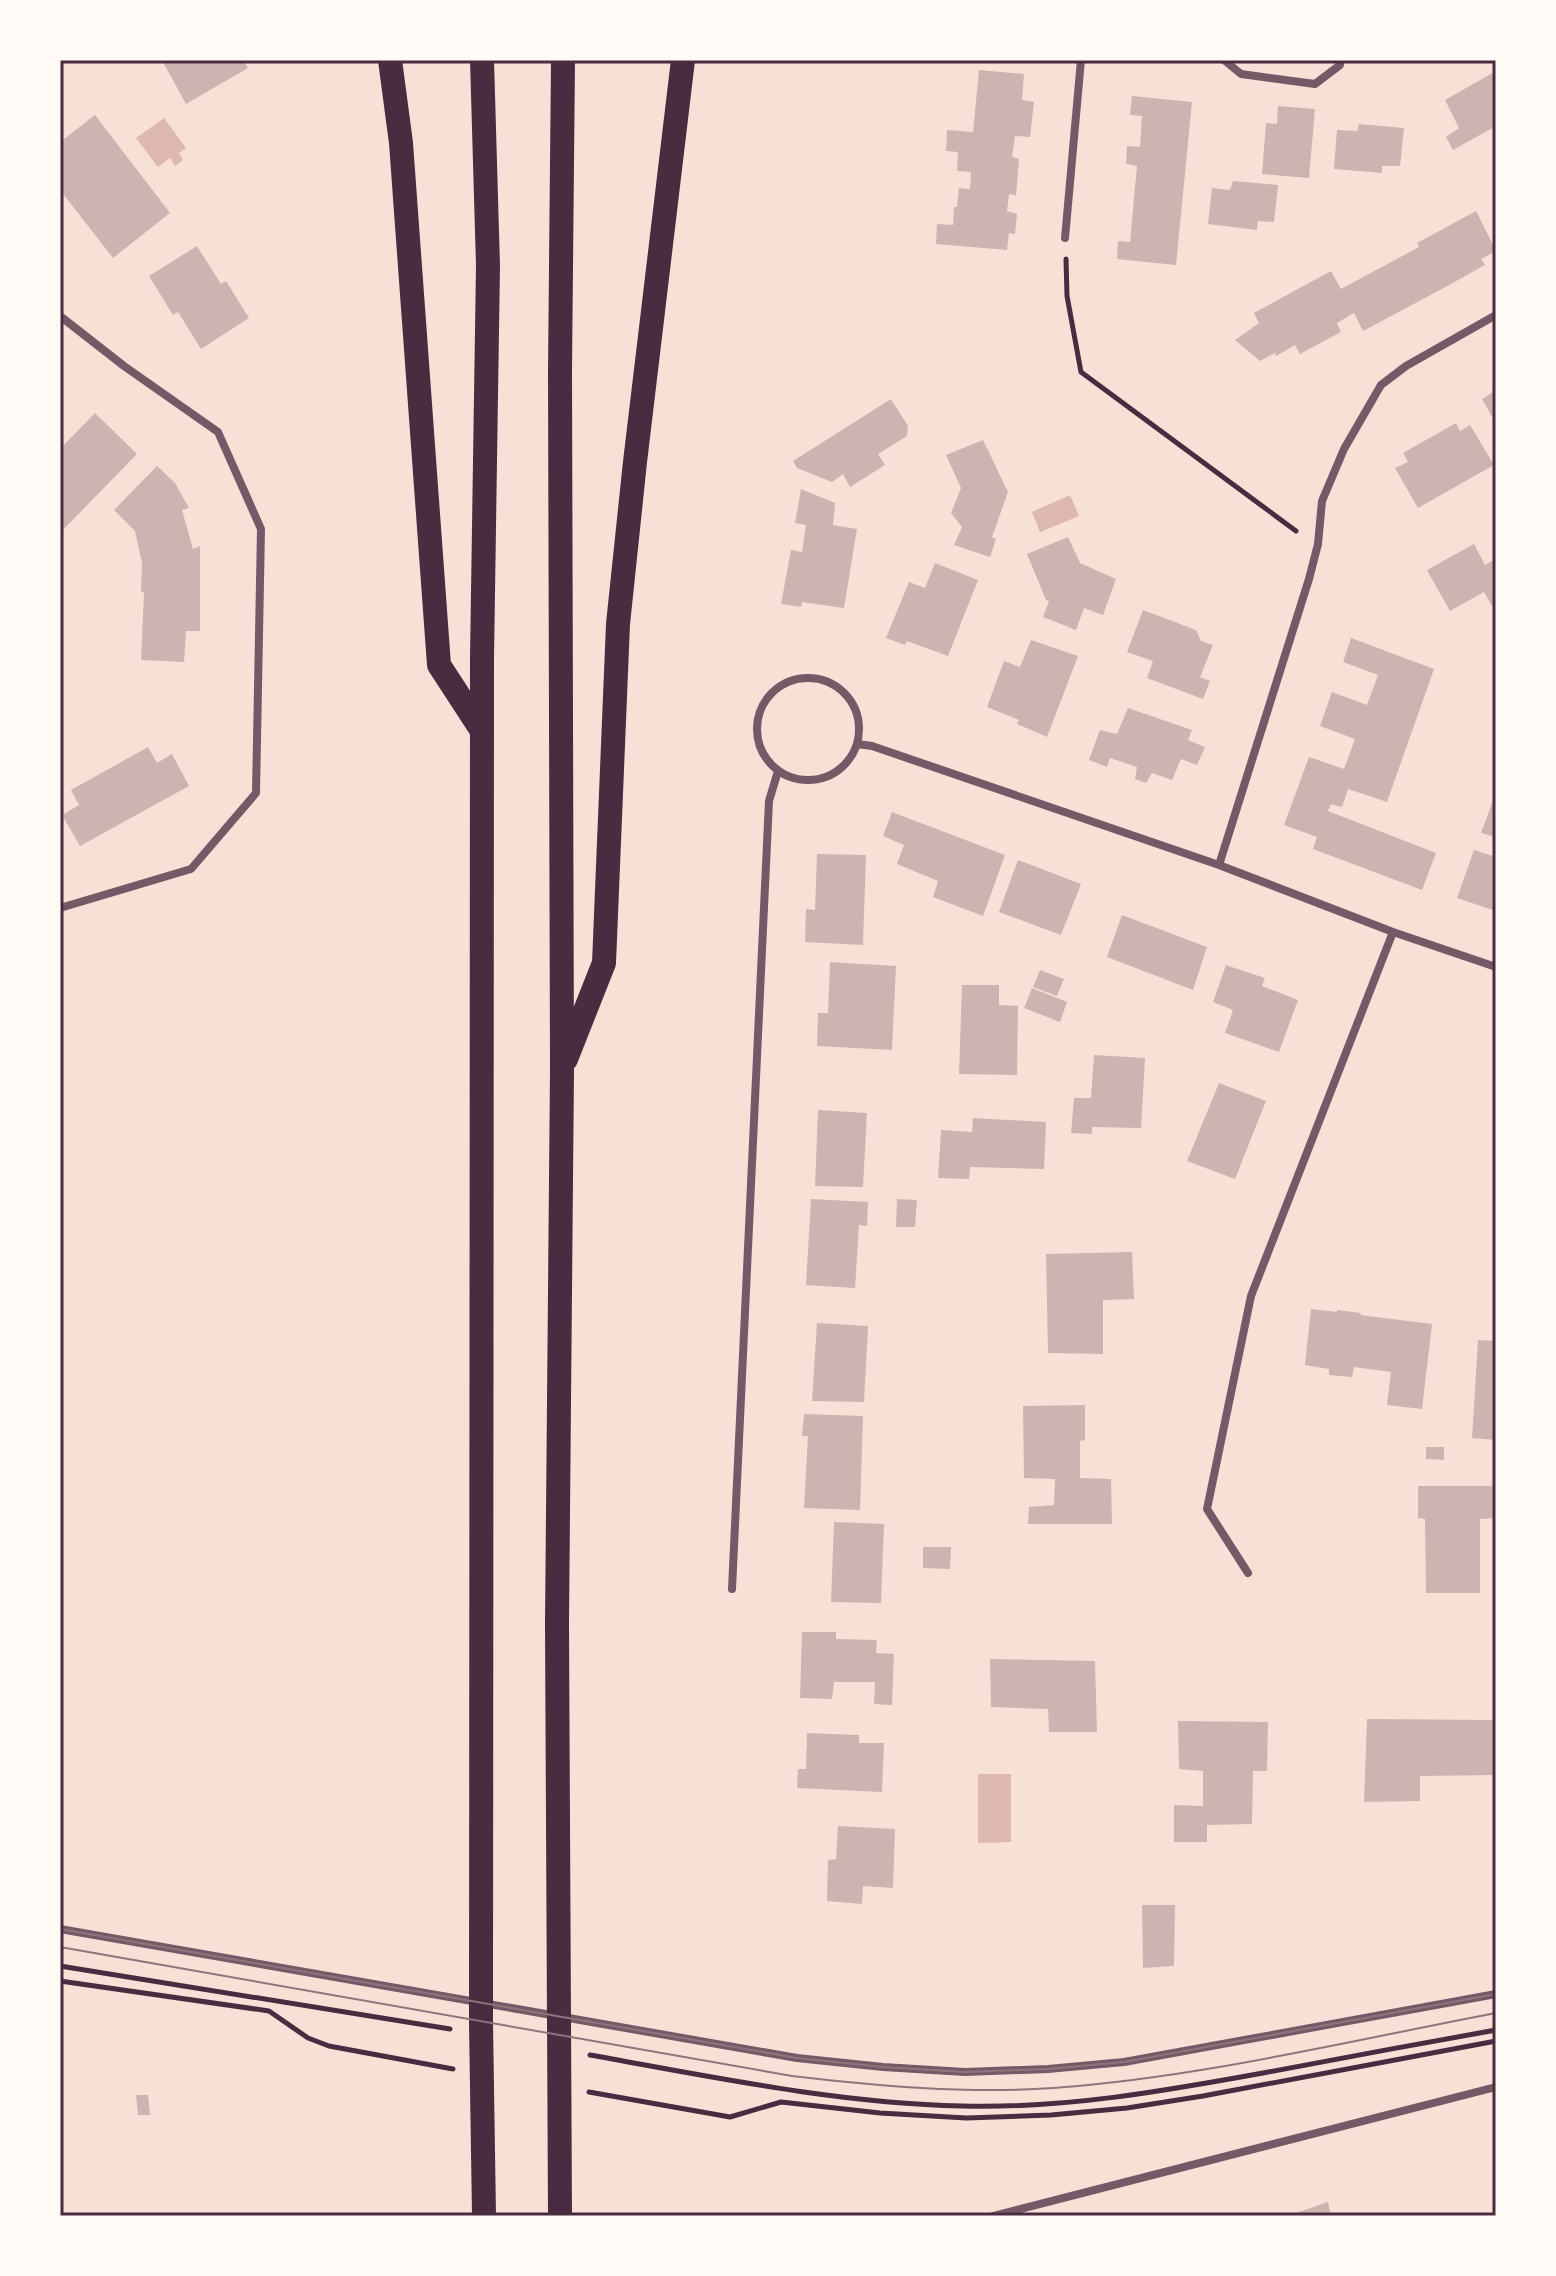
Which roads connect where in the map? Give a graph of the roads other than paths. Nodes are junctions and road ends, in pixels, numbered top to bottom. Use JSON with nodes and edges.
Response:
{"nodes":[{"id":1,"x":390,"y":60,"type":"edge"},
{"id":2,"x":482,"y":60,"type":"edge"},
{"id":3,"x":563,"y":60,"type":"edge"},
{"id":4,"x":683,"y":60,"type":"edge"},
{"id":5,"x":1081,"y":60,"type":"edge"},
{"id":6,"x":1224,"y":60,"type":"edge"},
{"id":7,"x":1340,"y":60,"type":"edge"},
{"id":8,"x":1065,"y":238,"type":"road end"},
{"id":9,"x":1496,"y":315,"type":"edge"},
{"id":10,"x":60,"y":316,"type":"edge"},
{"id":11,"x":483,"y":732,"type":"junction"},
{"id":12,"x":857,"y":744,"type":"junction"},
{"id":13,"x":778,"y":771,"type":"junction"},
{"id":14,"x":1219,"y":865,"type":"junction"},
{"id":15,"x":60,"y":908,"type":"edge"},
{"id":16,"x":1393,"y":932,"type":"junction"},
{"id":17,"x":1496,"y":967,"type":"edge"},
{"id":18,"x":562,"y":1069,"type":"junction"},
{"id":19,"x":1248,"y":1573,"type":"dead end"},
{"id":20,"x":732,"y":1589,"type":"dead end"},
{"id":21,"x":60,"y":1929,"type":"edge"},
{"id":22,"x":1496,"y":1994,"type":"edge"},
{"id":23,"x":1496,"y":2087,"type":"edge"},
{"id":24,"x":484,"y":2216,"type":"edge"},
{"id":25,"x":560,"y":2216,"type":"edge"},
{"id":26,"x":993,"y":2216,"type":"edge"}],
"edges":[{"from":1,"to":11,"type":"highway"},
{"from":2,"to":11,"type":"highway"},
{"from":3,"to":18,"type":"highway"},
{"from":4,"to":18,"type":"highway"},
{"from":5,"to":8,"type":"street"},
{"from":6,"to":7,"type":"street"},
{"from":9,"to":14,"type":"street"},
{"from":10,"to":15,"type":"street"},
{"from":11,"to":24,"type":"highway"},
{"from":12,"to":13,"type":"street"},
{"from":12,"to":13,"type":"street"},
{"from":12,"to":14,"type":"street"},
{"from":13,"to":20,"type":"street"},
{"from":14,"to":16,"type":"street"},
{"from":16,"to":17,"type":"street"},
{"from":16,"to":19,"type":"street"},
{"from":18,"to":25,"type":"highway"},
{"from":21,"to":22,"type":"street"},
{"from":23,"to":26,"type":"street"}]}
